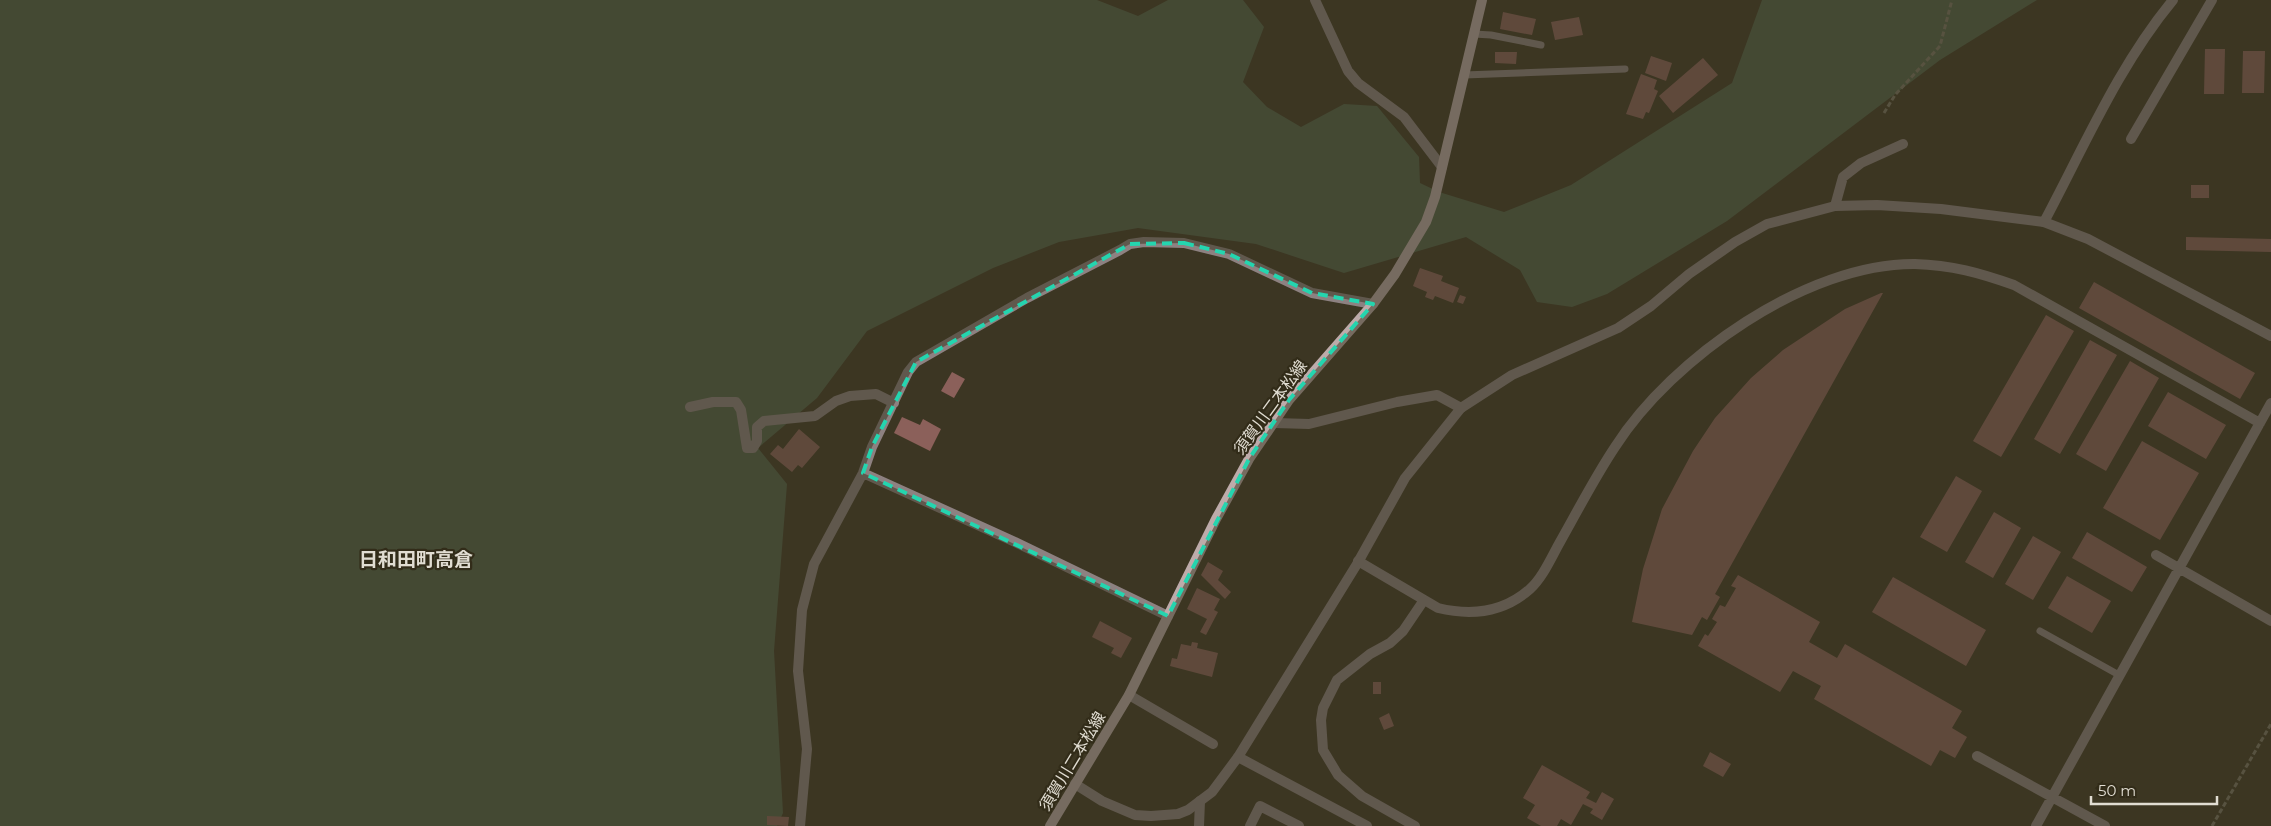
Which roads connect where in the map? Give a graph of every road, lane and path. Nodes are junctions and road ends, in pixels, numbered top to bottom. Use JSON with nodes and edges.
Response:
{"nodes":[{"id":1,"x":1315,"y":0,"type":"edge"},
{"id":2,"x":1482,"y":0,"type":"edge"},
{"id":3,"x":1952,"y":0,"type":"edge"},
{"id":4,"x":2173,"y":0,"type":"edge"},
{"id":5,"x":2212,"y":0,"type":"edge"},
{"id":6,"x":1474,"y":34,"type":"junction"},
{"id":7,"x":1541,"y":45,"type":"dead end"},
{"id":8,"x":1625,"y":69,"type":"dead end"},
{"id":9,"x":1464,"y":75,"type":"junction"},
{"id":10,"x":1884,"y":113,"type":"dead end"},
{"id":11,"x":2131,"y":139,"type":"dead end"},
{"id":12,"x":1903,"y":144,"type":"dead end"},
{"id":13,"x":1442,"y":167,"type":"junction"},
{"id":14,"x":1835,"y":206,"type":"junction"},
{"id":15,"x":2044,"y":222,"type":"junction"},
{"id":16,"x":1372,"y":304,"type":"junction"},
{"id":17,"x":2271,"y":336,"type":"edge"},
{"id":18,"x":894,"y":403,"type":"junction"},
{"id":19,"x":2271,"y":403,"type":"edge"},
{"id":20,"x":690,"y":407,"type":"dead end"},
{"id":21,"x":1461,"y":408,"type":"junction"},
{"id":22,"x":1275,"y":423,"type":"junction"},
{"id":23,"x":2260,"y":423,"type":"junction"},
{"id":24,"x":863,"y":473,"type":"junction"},
{"id":25,"x":2156,"y":555,"type":"dead end"},
{"id":26,"x":1358,"y":561,"type":"junction"},
{"id":27,"x":2178,"y":568,"type":"junction"},
{"id":28,"x":1424,"y":600,"type":"junction"},
{"id":29,"x":1168,"y":616,"type":"junction"},
{"id":30,"x":2271,"y":621,"type":"edge"},
{"id":31,"x":2040,"y":631,"type":"dead end"},
{"id":32,"x":2119,"y":675,"type":"junction"},
{"id":33,"x":1129,"y":695,"type":"junction"},
{"id":34,"x":2271,"y":724,"type":"edge"},
{"id":35,"x":1213,"y":744,"type":"dead end"},
{"id":36,"x":1977,"y":756,"type":"dead end"},
{"id":37,"x":1238,"y":757,"type":"junction"},
{"id":38,"x":1075,"y":784,"type":"junction"},
{"id":39,"x":2052,"y":798,"type":"junction"},
{"id":40,"x":1200,"y":801,"type":"junction"},
{"id":41,"x":800,"y":826,"type":"edge"},
{"id":42,"x":1050,"y":826,"type":"edge"},
{"id":43,"x":1200,"y":826,"type":"edge"},
{"id":44,"x":1250,"y":826,"type":"edge"},
{"id":45,"x":1299,"y":826,"type":"edge"},
{"id":46,"x":1367,"y":826,"type":"edge"},
{"id":47,"x":1415,"y":826,"type":"edge"},
{"id":48,"x":2036,"y":826,"type":"edge"},
{"id":49,"x":2105,"y":826,"type":"edge"},
{"id":50,"x":2212,"y":826,"type":"edge"}],
"edges":[{"from":1,"to":13,"type":"street"},
{"from":2,"to":6,"type":"main road","name":"須賀川二本松線"},
{"from":3,"to":10,"type":"path"},
{"from":4,"to":15,"type":"street"},
{"from":5,"to":11,"type":"street"},
{"from":6,"to":7,"type":"lane"},
{"from":6,"to":9,"type":"main road","name":"須賀川二本松線"},
{"from":8,"to":9,"type":"lane"},
{"from":9,"to":13,"type":"main road","name":"須賀川二本松線"},
{"from":12,"to":14,"type":"street"},
{"from":13,"to":16,"type":"main road","name":"須賀川二本松線"},
{"from":14,"to":15,"type":"street"},
{"from":14,"to":21,"type":"street"},
{"from":15,"to":17,"type":"street"},
{"from":16,"to":18,"type":"street"},
{"from":16,"to":22,"type":"main road","name":"須賀川二本松線"},
{"from":18,"to":20,"type":"street"},
{"from":18,"to":24,"type":"street"},
{"from":19,"to":23,"type":"street"},
{"from":21,"to":22,"type":"street"},
{"from":21,"to":26,"type":"street"},
{"from":22,"to":29,"type":"main road","name":"須賀川二本松線"},
{"from":23,"to":27,"type":"street"},
{"from":23,"to":28,"type":"street"},
{"from":24,"to":29,"type":"street"},
{"from":24,"to":41,"type":"street"},
{"from":25,"to":27,"type":"street"},
{"from":26,"to":28,"type":"street"},
{"from":26,"to":37,"type":"street"},
{"from":27,"to":30,"type":"street"},
{"from":27,"to":32,"type":"street"},
{"from":28,"to":47,"type":"street"},
{"from":29,"to":33,"type":"main road","name":"須賀川二本松線"},
{"from":31,"to":32,"type":"lane"},
{"from":32,"to":39,"type":"street"},
{"from":33,"to":35,"type":"street"},
{"from":33,"to":38,"type":"main road","name":"須賀川二本松線"},
{"from":34,"to":50,"type":"path"},
{"from":36,"to":39,"type":"street"},
{"from":37,"to":40,"type":"street"},
{"from":37,"to":46,"type":"street"},
{"from":38,"to":40,"type":"street"},
{"from":38,"to":42,"type":"main road","name":"須賀川二本松線"},
{"from":39,"to":48,"type":"street"},
{"from":39,"to":49,"type":"street"},
{"from":40,"to":43,"type":"street"},
{"from":44,"to":45,"type":"street"}]}
